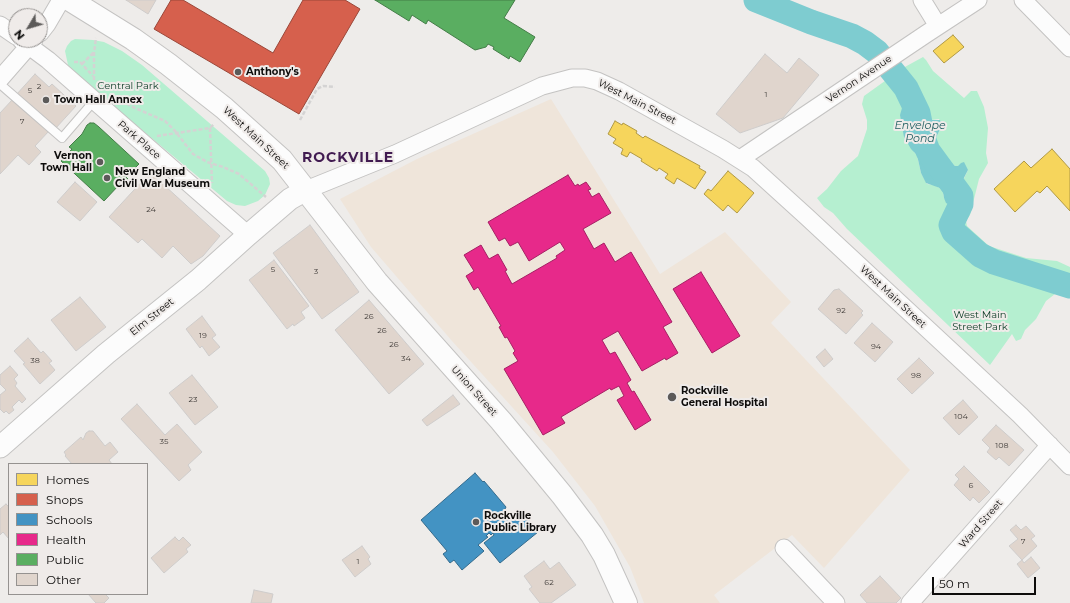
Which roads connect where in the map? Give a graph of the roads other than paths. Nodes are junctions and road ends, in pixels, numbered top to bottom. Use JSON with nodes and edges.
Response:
{"nodes":[{"id":1,"x":61,"y":0,"type":"edge"},
{"id":2,"x":70,"y":0,"type":"edge"},
{"id":3,"x":922,"y":0,"type":"edge"},
{"id":4,"x":978,"y":0,"type":"edge"},
{"id":5,"x":1023,"y":0,"type":"edge"},
{"id":6,"x":48,"y":15,"type":"edge"},
{"id":7,"x":938,"y":26,"type":"junction"},
{"id":8,"x":22,"y":48,"type":"edge"},
{"id":9,"x":39,"y":48,"type":"edge"},
{"id":10,"x":1070,"y":48,"type":"edge"},
{"id":11,"x":0,"y":79,"type":"edge"},
{"id":12,"x":0,"y":84,"type":"edge"},
{"id":13,"x":94,"y":93,"type":"junction"},
{"id":14,"x":740,"y":159,"type":"junction"},
{"id":15,"x":306,"y":190,"type":"junction"},
{"id":16,"x":248,"y":235,"type":"junction"},
{"id":17,"x":1050,"y":445,"type":"junction"},
{"id":18,"x":0,"y":447,"type":"edge"},
{"id":19,"x":1070,"y":466,"type":"edge"},
{"id":20,"x":784,"y":548,"type":"dead end"},
{"id":21,"x":626,"y":603,"type":"edge"},
{"id":22,"x":836,"y":603,"type":"edge"},
{"id":23,"x":910,"y":603,"type":"edge"}],
"edges":[{"from":1,"to":6,"type":"street"},
{"from":2,"to":15,"type":"main road","name":"West Main Street"},
{"from":3,"to":7,"type":"street"},
{"from":4,"to":7,"type":"street","name":"Vernon Avenue"},
{"from":5,"to":10,"type":"street"},
{"from":7,"to":14,"type":"street","name":"Vernon Avenue"},
{"from":8,"to":11,"type":"street"},
{"from":9,"to":13,"type":"street","name":"Park Place"},
{"from":12,"to":13,"type":"lane"},
{"from":13,"to":16,"type":"street","name":"Park Place"},
{"from":14,"to":15,"type":"street","name":"West Main Street"},
{"from":14,"to":17,"type":"street","name":"West Main Street"},
{"from":15,"to":16,"type":"street","name":"Elm Street"},
{"from":15,"to":21,"type":"main road","name":"Union Street"},
{"from":16,"to":18,"type":"street","name":"Elm Street"},
{"from":17,"to":19,"type":"street","name":"West Main Street"},
{"from":17,"to":23,"type":"street","name":"Ward Street"},
{"from":20,"to":22,"type":"street"}]}
